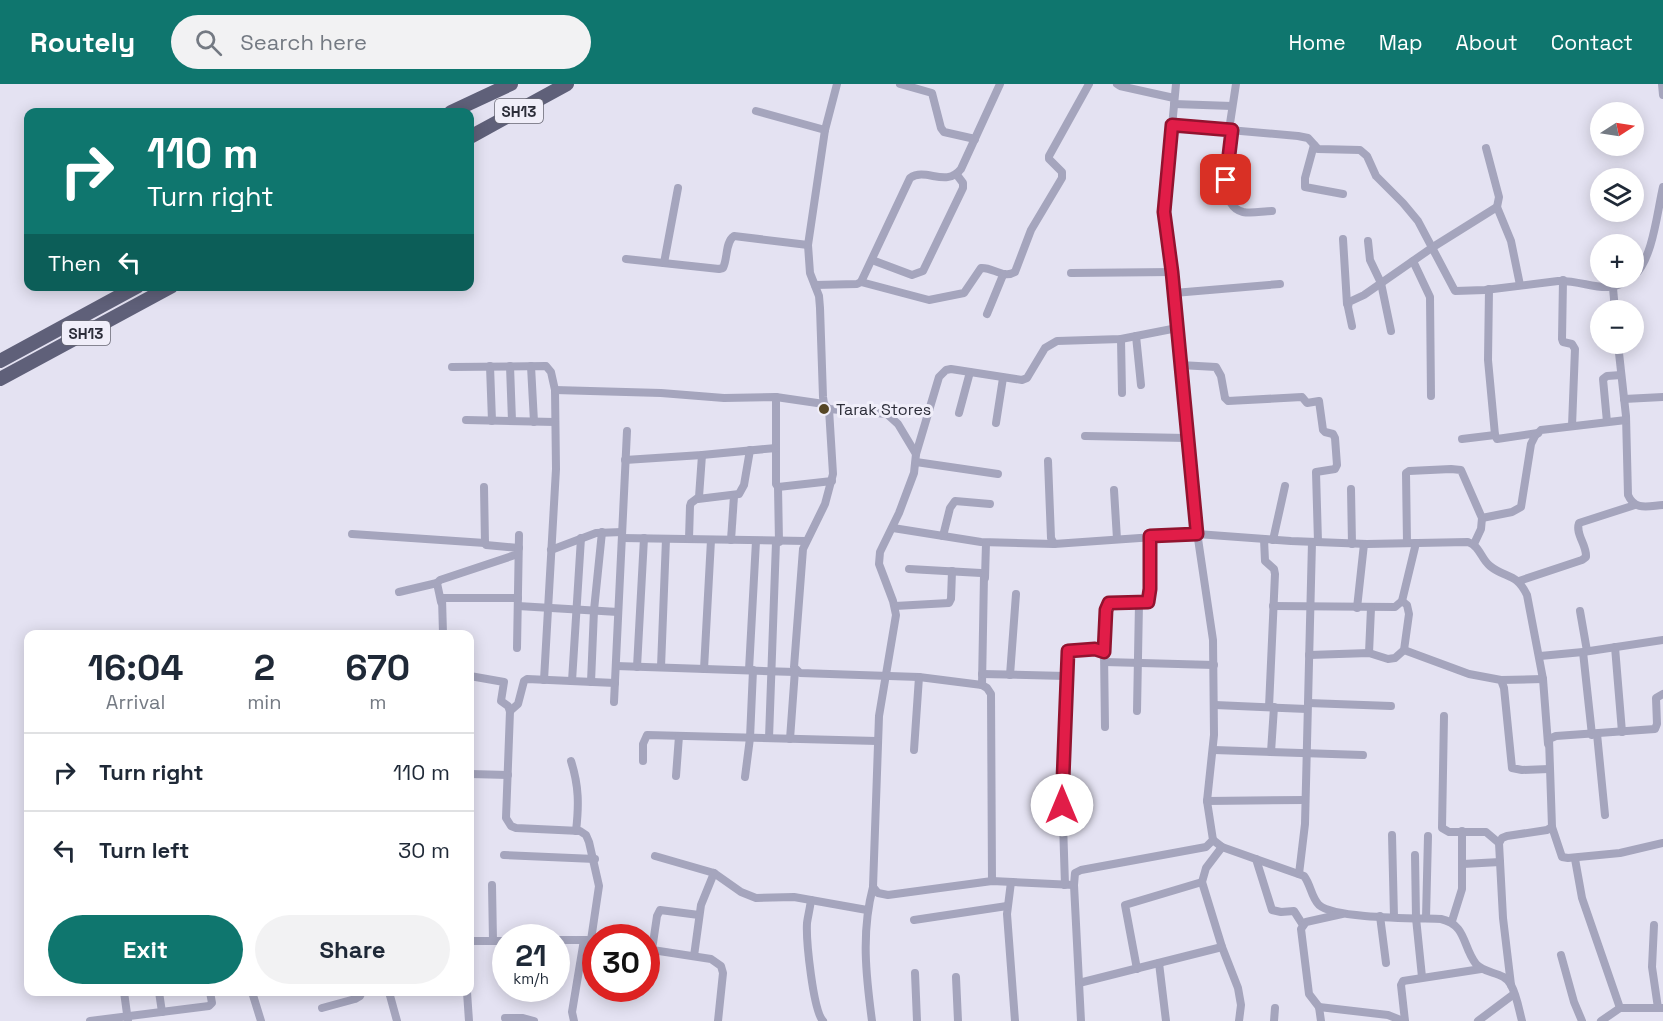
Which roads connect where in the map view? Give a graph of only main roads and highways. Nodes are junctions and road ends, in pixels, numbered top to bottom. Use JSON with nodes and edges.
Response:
{"nodes":[{"id":1,"x":511,"y":84,"type":"edge"},
{"id":2,"x":567,"y":84,"type":"edge"},
{"id":3,"x":460,"y":108,"type":"edge"},
{"id":4,"x":474,"y":135,"type":"edge"},
{"id":5,"x":129,"y":291,"type":"edge"},
{"id":6,"x":163,"y":291,"type":"edge"},
{"id":7,"x":0,"y":362,"type":"edge"},
{"id":8,"x":0,"y":379,"type":"edge"}],
"edges":[{"from":1,"to":3,"type":"main road","number":"SH13"},
{"from":2,"to":4,"type":"main road","number":"SH13"},
{"from":5,"to":7,"type":"main road","number":"SH13"},
{"from":6,"to":8,"type":"main road","number":"SH13"}]}
